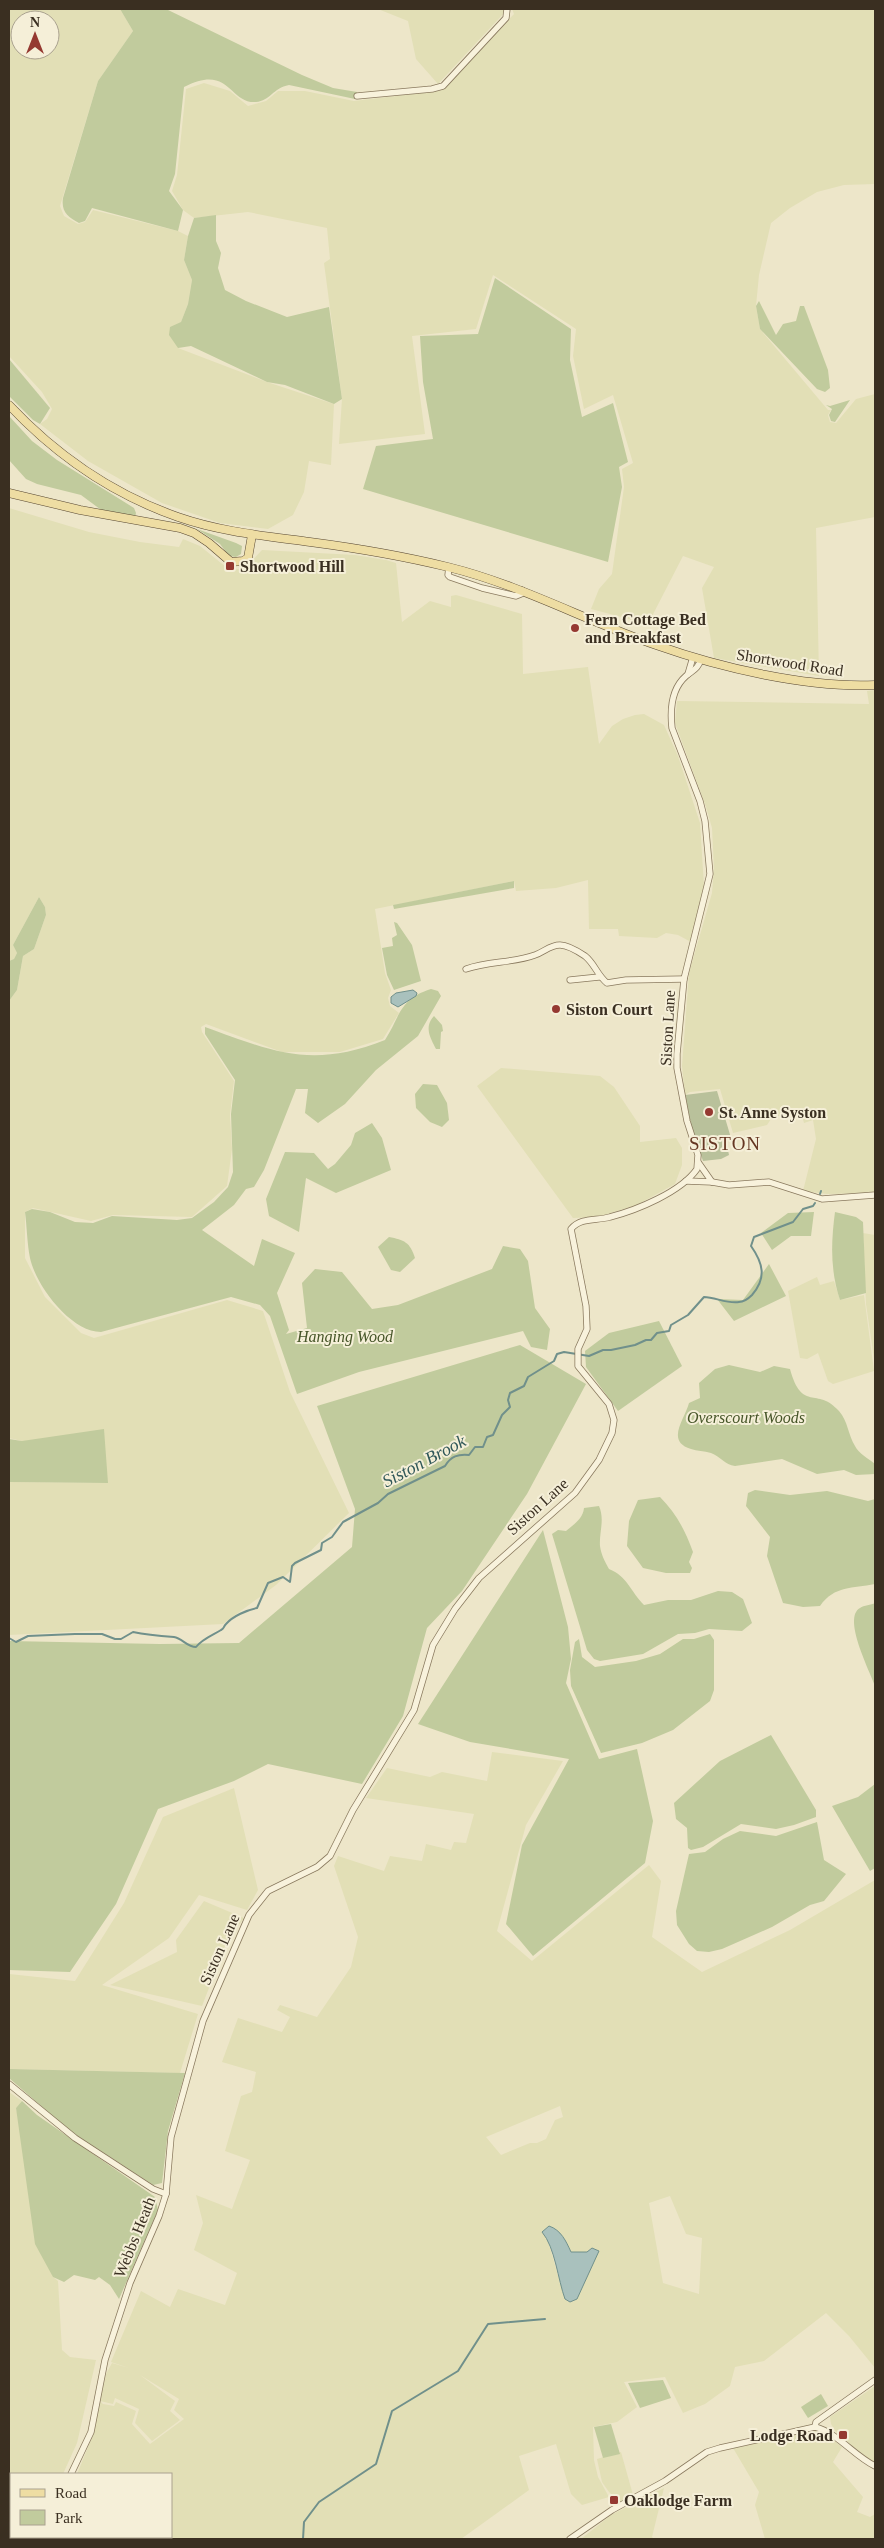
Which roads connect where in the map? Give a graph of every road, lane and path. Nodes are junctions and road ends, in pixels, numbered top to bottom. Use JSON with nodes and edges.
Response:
{"nodes":[{"id":1,"x":507,"y":9,"type":"edge"},
{"id":2,"x":357,"y":96,"type":"dead end"},
{"id":3,"x":9,"y":405,"type":"edge"},
{"id":4,"x":9,"y":493,"type":"edge"},
{"id":5,"x":252,"y":535,"type":"junction"},
{"id":6,"x":697,"y":658,"type":"junction"},
{"id":7,"x":875,"y":685,"type":"edge"},
{"id":8,"x":466,"y":969,"type":"dead end"},
{"id":9,"x":599,"y":977,"type":"junction"},
{"id":10,"x":684,"y":979,"type":"junction"},
{"id":11,"x":570,"y":980,"type":"dead end"},
{"id":12,"x":698,"y":1162,"type":"junction"},
{"id":13,"x":686,"y":1182,"type":"junction"},
{"id":14,"x":712,"y":1182,"type":"junction"},
{"id":15,"x":875,"y":1195,"type":"edge"},
{"id":16,"x":9,"y":2084,"type":"edge"},
{"id":17,"x":166,"y":2194,"type":"junction"},
{"id":18,"x":875,"y":2380,"type":"edge"},
{"id":19,"x":815,"y":2428,"type":"junction"},
{"id":20,"x":875,"y":2466,"type":"edge"},
{"id":21,"x":71,"y":2473,"type":"edge"},
{"id":22,"x":570,"y":2539,"type":"edge"}],
"edges":[{"from":1,"to":2,"type":"street"},
{"from":3,"to":5,"type":"main road"},
{"from":4,"to":5,"type":"main road"},
{"from":5,"to":6,"type":"main road"},
{"from":6,"to":7,"type":"main road","name":"Shortwood Road"},
{"from":6,"to":10,"type":"street","name":"Siston Lane"},
{"from":8,"to":9,"type":"street"},
{"from":9,"to":10,"type":"street"},
{"from":9,"to":11,"type":"street"},
{"from":10,"to":12,"type":"street","name":"Siston Lane"},
{"from":12,"to":13,"type":"street"},
{"from":12,"to":14,"type":"street"},
{"from":13,"to":14,"type":"street"},
{"from":13,"to":17,"type":"street","name":"Siston Lane"},
{"from":14,"to":15,"type":"street"},
{"from":16,"to":17,"type":"street","name":"Webbs Heath"},
{"from":17,"to":21,"type":"street","name":"Webbs Heath"},
{"from":18,"to":19,"type":"street"},
{"from":19,"to":20,"type":"street"},
{"from":19,"to":22,"type":"street"}]}
